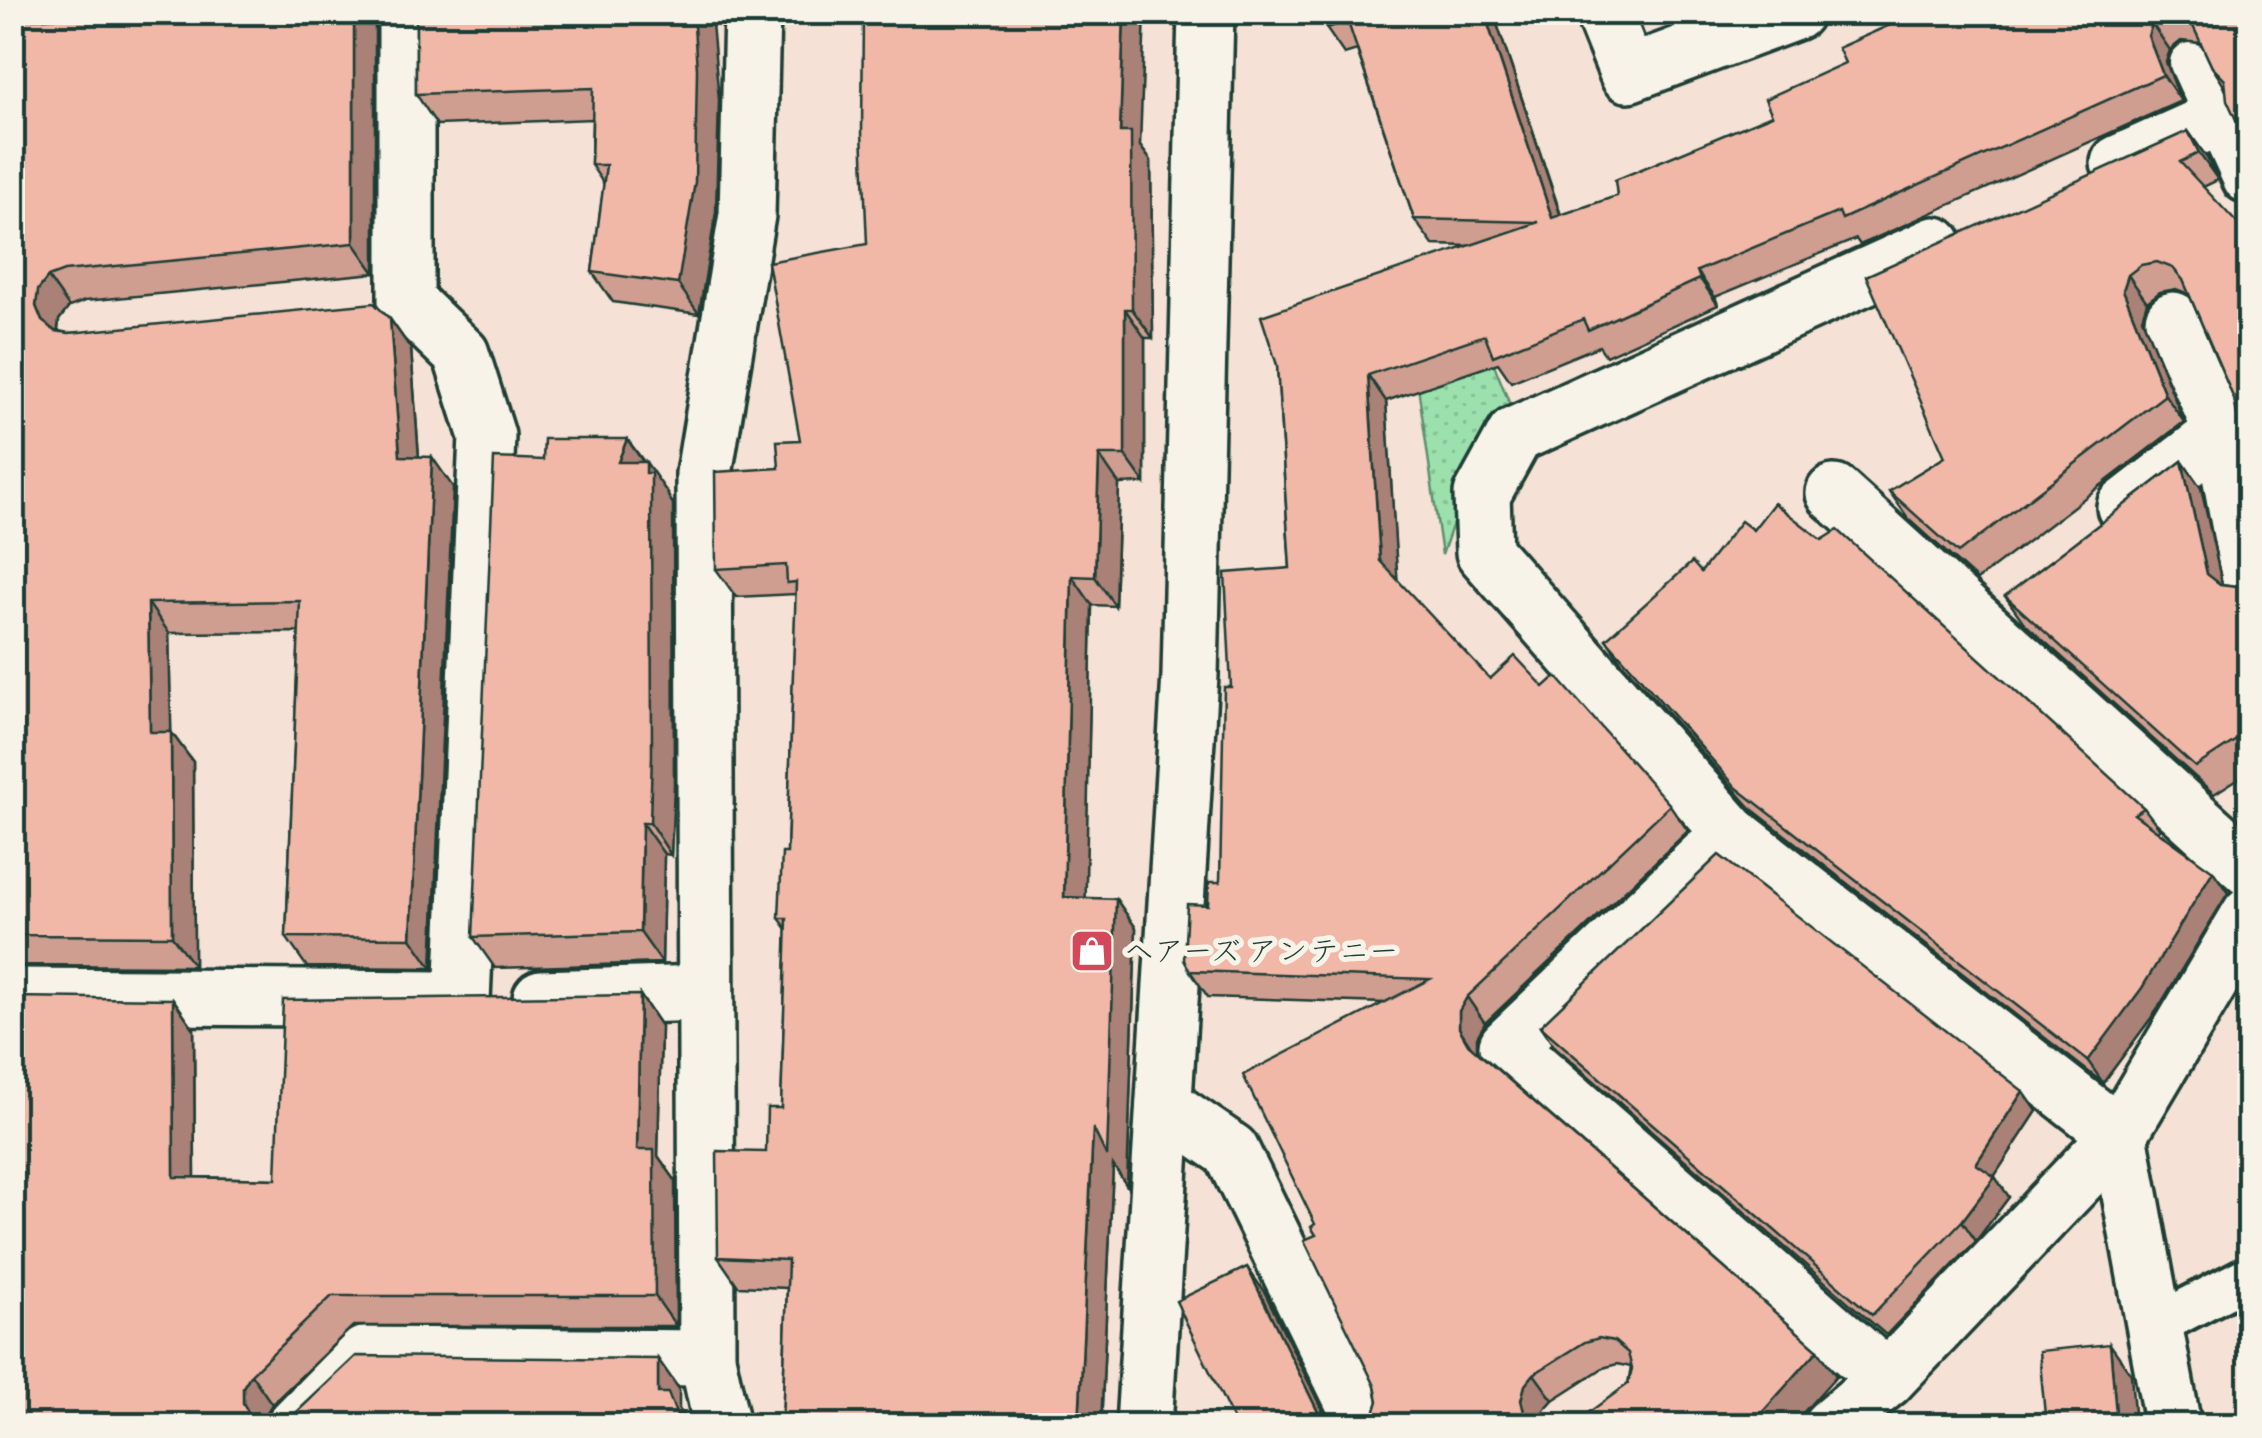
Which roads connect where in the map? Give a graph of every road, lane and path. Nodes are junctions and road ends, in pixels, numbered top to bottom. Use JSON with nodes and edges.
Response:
{"nodes":[{"id":1,"x":406,"y":12,"type":"edge"},
{"id":2,"x":752,"y":12,"type":"edge"},
{"id":3,"x":1206,"y":12,"type":"edge"},
{"id":4,"x":1603,"y":12,"type":"edge"},
{"id":5,"x":1795,"y":12,"type":"edge"},
{"id":6,"x":2190,"y":63,"type":"dead end"},
{"id":7,"x":2215,"y":120,"type":"junction"},
{"id":8,"x":2244,"y":181,"type":"dead end"},
{"id":9,"x":2072,"y":184,"type":"edge"},
{"id":10,"x":1982,"y":225,"type":"edge"},
{"id":11,"x":406,"y":301,"type":"junction"},
{"id":12,"x":347,"y":307,"type":"edge"},
{"id":13,"x":2173,"y":320,"type":"dead end"},
{"id":14,"x":2222,"y":432,"type":"junction"},
{"id":15,"x":1834,"y":493,"type":"dead end"},
{"id":16,"x":2083,"y":538,"type":"edge"},
{"id":17,"x":2250,"y":582,"type":"edge"},
{"id":18,"x":2022,"y":586,"type":"edge"},
{"id":19,"x":1976,"y":621,"type":"junction"},
{"id":20,"x":1731,"y":833,"type":"junction"},
{"id":21,"x":2250,"y":869,"type":"edge"},
{"id":22,"x":2250,"y":914,"type":"edge"},
{"id":23,"x":703,"y":994,"type":"junction"},
{"id":24,"x":12,"y":996,"type":"edge"},
{"id":25,"x":462,"y":1000,"type":"junction"},
{"id":26,"x":1164,"y":1105,"type":"junction"},
{"id":27,"x":2119,"y":1135,"type":"junction"},
{"id":28,"x":2250,"y":1276,"type":"edge"},
{"id":29,"x":2154,"y":1326,"type":"junction"},
{"id":30,"x":706,"y":1358,"type":"junction"},
{"id":31,"x":1887,"y":1379,"type":"junction"},
{"id":32,"x":294,"y":1426,"type":"edge"},
{"id":33,"x":722,"y":1426,"type":"edge"},
{"id":34,"x":1144,"y":1426,"type":"edge"},
{"id":35,"x":1365,"y":1426,"type":"edge"},
{"id":36,"x":1832,"y":1426,"type":"edge"},
{"id":37,"x":2173,"y":1426,"type":"edge"}],
"edges":[{"from":1,"to":11,"type":"street"},
{"from":2,"to":23,"type":"street"},
{"from":3,"to":26,"type":"street"},
{"from":4,"to":5,"type":"street"},
{"from":6,"to":7,"type":"lane"},
{"from":7,"to":8,"type":"lane"},
{"from":7,"to":9,"type":"street"},
{"from":10,"to":20,"type":"street"},
{"from":11,"to":12,"type":"street"},
{"from":11,"to":25,"type":"street"},
{"from":13,"to":14,"type":"street"},
{"from":14,"to":16,"type":"street"},
{"from":14,"to":17,"type":"street"},
{"from":15,"to":19,"type":"street"},
{"from":18,"to":19,"type":"street"},
{"from":19,"to":21,"type":"street"},
{"from":20,"to":27,"type":"street"},
{"from":20,"to":31,"type":"street"},
{"from":22,"to":27,"type":"street"},
{"from":23,"to":25,"type":"street"},
{"from":23,"to":30,"type":"street"},
{"from":24,"to":25,"type":"street"},
{"from":26,"to":34,"type":"street"},
{"from":26,"to":35,"type":"street"},
{"from":27,"to":29,"type":"street"},
{"from":27,"to":31,"type":"street"},
{"from":28,"to":29,"type":"lane"},
{"from":29,"to":37,"type":"street"},
{"from":30,"to":32,"type":"street"},
{"from":30,"to":33,"type":"street"},
{"from":31,"to":36,"type":"street"}]}
